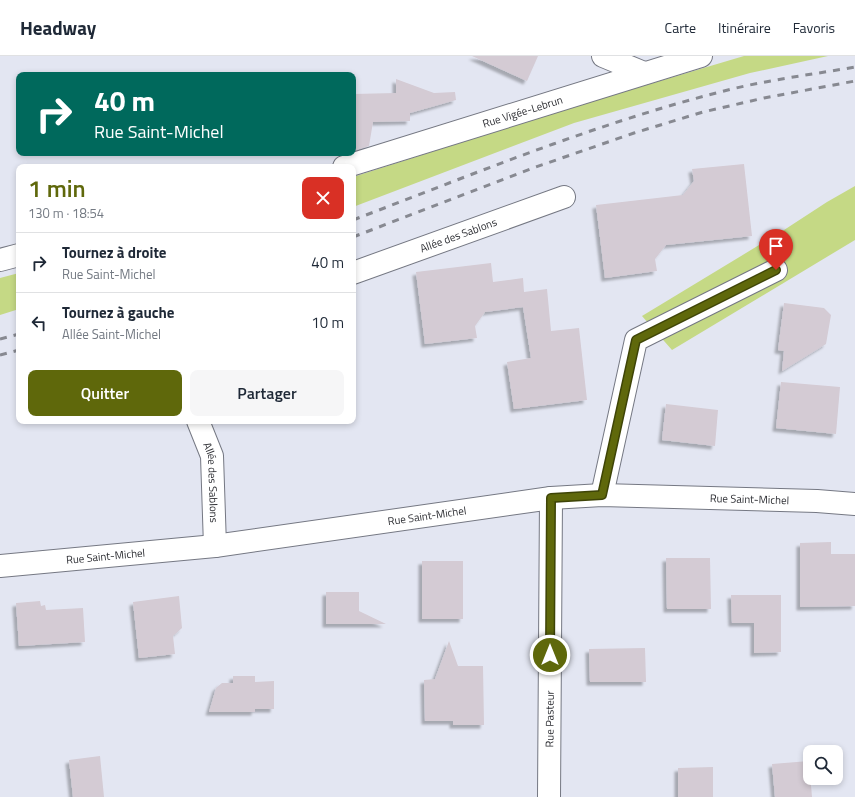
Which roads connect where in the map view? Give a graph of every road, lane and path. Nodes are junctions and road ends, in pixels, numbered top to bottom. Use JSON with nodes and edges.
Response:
{"nodes":[{"id":1,"x":603,"y":56,"type":"edge"},
{"id":2,"x":696,"y":57,"type":"edge"},
{"id":3,"x":644,"y":73,"type":"junction"},
{"id":4,"x":354,"y":164,"type":"edge"},
{"id":5,"x":564,"y":197,"type":"dead end"},
{"id":6,"x":16,"y":256,"type":"edge"},
{"id":7,"x":0,"y":260,"type":"edge"},
{"id":8,"x":776,"y":270,"type":"dead end"},
{"id":9,"x":356,"y":272,"type":"edge"},
{"id":10,"x":199,"y":424,"type":"edge"},
{"id":11,"x":602,"y":495,"type":"junction"},
{"id":12,"x":551,"y":498,"type":"junction"},
{"id":13,"x":855,"y":504,"type":"edge"},
{"id":14,"x":215,"y":546,"type":"junction"},
{"id":15,"x":0,"y":566,"type":"edge"},
{"id":16,"x":549,"y":797,"type":"edge"}],
"edges":[{"from":1,"to":3,"type":"street"},
{"from":2,"to":3,"type":"street","name":"Rue Vigée-Lebrun"},
{"from":3,"to":4,"type":"street","name":"Rue Vigée-Lebrun"},
{"from":5,"to":9,"type":"street","name":"Allée des Sablons"},
{"from":6,"to":7,"type":"street"},
{"from":8,"to":11,"type":"street"},
{"from":10,"to":14,"type":"street","name":"Allée des Sablons"},
{"from":11,"to":12,"type":"street","name":"Rue Saint-Michel"},
{"from":11,"to":13,"type":"street","name":"Rue Saint-Michel"},
{"from":12,"to":14,"type":"street","name":"Rue Saint-Michel"},
{"from":12,"to":16,"type":"street","name":"Rue Pasteur"},
{"from":14,"to":15,"type":"street","name":"Rue Saint-Michel"}]}
